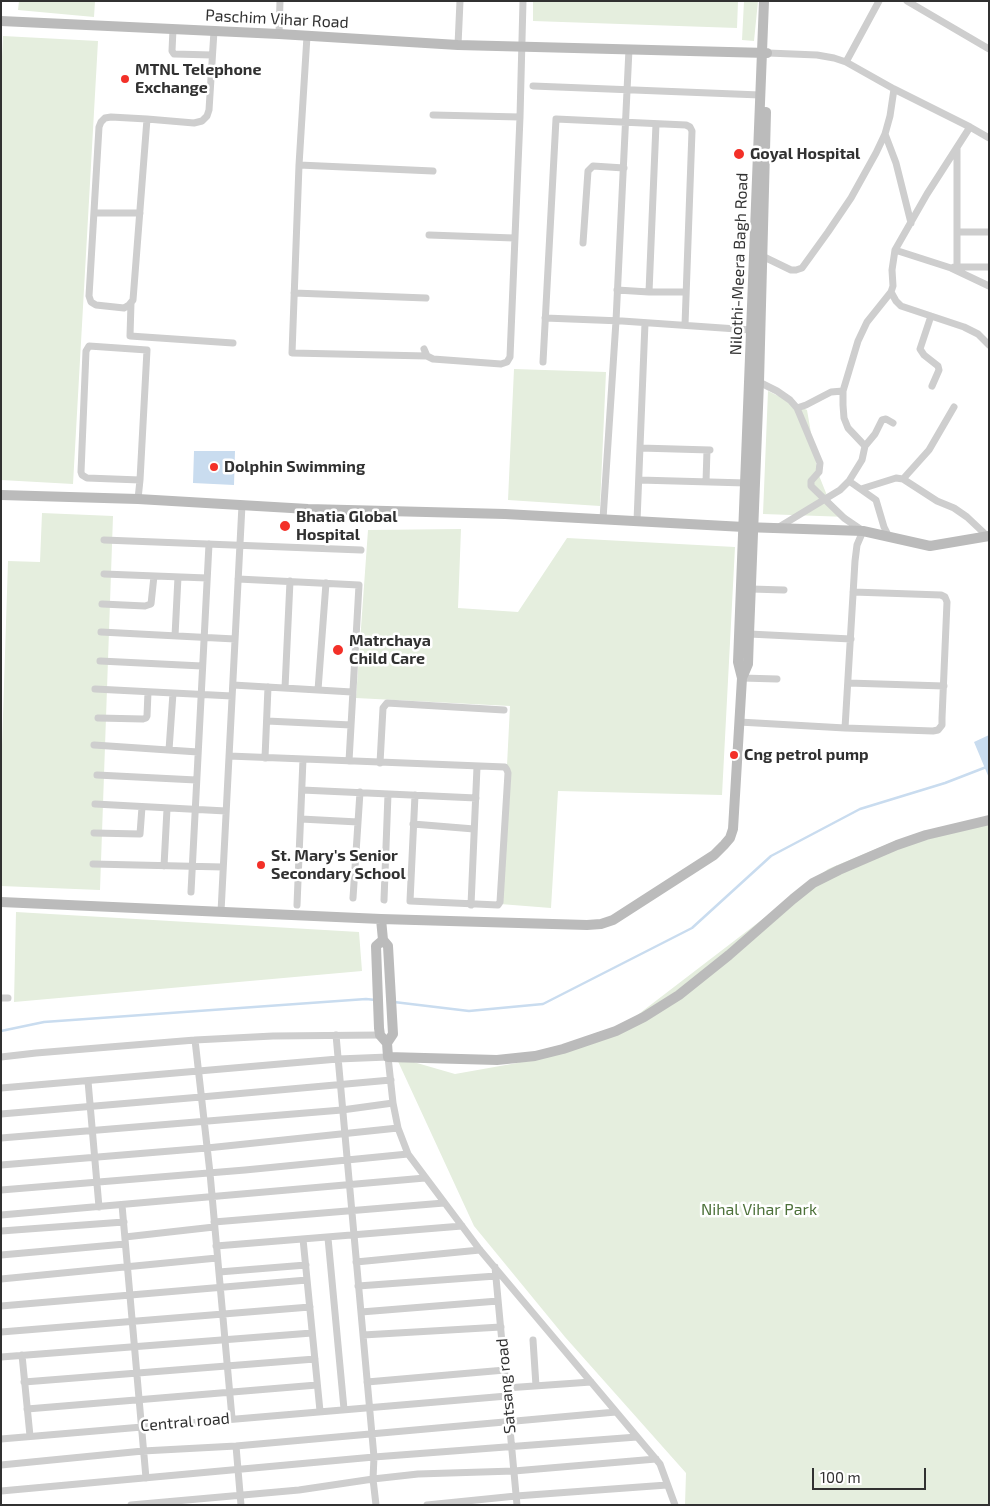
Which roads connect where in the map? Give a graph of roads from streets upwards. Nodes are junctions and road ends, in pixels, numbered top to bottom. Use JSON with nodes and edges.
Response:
{"nodes":[{"id":1,"x":280,"y":1,"type":"edge"},
{"id":2,"x":460,"y":1,"type":"edge"},
{"id":3,"x":523,"y":1,"type":"edge"},
{"id":4,"x":764,"y":1,"type":"edge"},
{"id":5,"x":770,"y":1,"type":"edge"},
{"id":6,"x":879,"y":1,"type":"edge"},
{"id":7,"x":907,"y":1,"type":"edge"},
{"id":8,"x":1,"y":21,"type":"edge"},
{"id":9,"x":173,"y":29,"type":"junction"},
{"id":10,"x":214,"y":31,"type":"junction"},
{"id":11,"x":279,"y":34,"type":"junction"},
{"id":12,"x":307,"y":36,"type":"junction"},
{"id":13,"x":458,"y":45,"type":"junction"},
{"id":14,"x":522,"y":47,"type":"junction"},
{"id":15,"x":629,"y":49,"type":"junction"},
{"id":16,"x":989,"y":49,"type":"edge"},
{"id":17,"x":764,"y":53,"type":"junction"},
{"id":18,"x":212,"y":56,"type":"junction"},
{"id":19,"x":846,"y":62,"type":"junction"},
{"id":20,"x":533,"y":86,"type":"dead end"},
{"id":21,"x":894,"y":89,"type":"junction"},
{"id":22,"x":627,"y":90,"type":"junction"},
{"id":23,"x":760,"y":95,"type":"junction"},
{"id":24,"x":433,"y":114,"type":"dead end"},
{"id":25,"x":520,"y":117,"type":"junction"},
{"id":26,"x":148,"y":119,"type":"junction"},
{"id":27,"x":626,"y":122,"type":"junction"},
{"id":28,"x":656,"y":124,"type":"junction"},
{"id":29,"x":970,"y":127,"type":"junction"},
{"id":30,"x":885,"y":134,"type":"junction"},
{"id":31,"x":989,"y":138,"type":"edge"},
{"id":32,"x":957,"y":147,"type":"junction"},
{"id":33,"x":299,"y":165,"type":"junction"},
{"id":34,"x":624,"y":168,"type":"junction"},
{"id":35,"x":433,"y":171,"type":"dead end"},
{"id":36,"x":94,"y":213,"type":"junction"},
{"id":37,"x":140,"y":214,"type":"junction"},
{"id":38,"x":910,"y":222,"type":"junction"},
{"id":39,"x":957,"y":232,"type":"junction"},
{"id":40,"x":989,"y":232,"type":"edge"},
{"id":41,"x":428,"y":235,"type":"dead end"},
{"id":42,"x":514,"y":238,"type":"junction"},
{"id":43,"x":583,"y":243,"type":"dead end"},
{"id":44,"x":895,"y":250,"type":"junction"},
{"id":45,"x":759,"y":255,"type":"junction"},
{"id":46,"x":954,"y":267,"type":"junction"},
{"id":47,"x":989,"y":267,"type":"edge"},
{"id":48,"x":989,"y":286,"type":"edge"},
{"id":49,"x":618,"y":290,"type":"junction"},
{"id":50,"x":649,"y":292,"type":"junction"},
{"id":51,"x":686,"y":292,"type":"junction"},
{"id":52,"x":891,"y":292,"type":"junction"},
{"id":53,"x":294,"y":293,"type":"junction"},
{"id":54,"x":426,"y":298,"type":"dead end"},
{"id":55,"x":131,"y":303,"type":"junction"},
{"id":56,"x":931,"y":316,"type":"junction"},
{"id":57,"x":545,"y":318,"type":"junction"},
{"id":58,"x":616,"y":321,"type":"junction"},
{"id":59,"x":645,"y":322,"type":"junction"},
{"id":60,"x":684,"y":325,"type":"junction"},
{"id":61,"x":751,"y":330,"type":"junction"},
{"id":62,"x":233,"y":343,"type":"dead end"},
{"id":63,"x":989,"y":345,"type":"edge"},
{"id":64,"x":543,"y":362,"type":"dead end"},
{"id":65,"x":759,"y":382,"type":"junction"},
{"id":66,"x":932,"y":386,"type":"dead end"},
{"id":67,"x":843,"y":391,"type":"junction"},
{"id":68,"x":954,"y":407,"type":"dead end"},
{"id":69,"x":797,"y":408,"type":"junction"},
{"id":70,"x":893,"y":423,"type":"dead end"},
{"id":71,"x":865,"y":446,"type":"junction"},
{"id":72,"x":640,"y":448,"type":"junction"},
{"id":73,"x":903,"y":479,"type":"junction"},
{"id":74,"x":140,"y":480,"type":"junction"},
{"id":75,"x":639,"y":480,"type":"junction"},
{"id":76,"x":849,"y":480,"type":"junction"},
{"id":77,"x":706,"y":482,"type":"junction"},
{"id":78,"x":746,"y":484,"type":"junction"},
{"id":79,"x":861,"y":489,"type":"junction"},
{"id":80,"x":1,"y":495,"type":"edge"},
{"id":81,"x":824,"y":499,"type":"junction"},
{"id":82,"x":138,"y":500,"type":"junction"},
{"id":83,"x":242,"y":505,"type":"junction"},
{"id":84,"x":603,"y":519,"type":"junction"},
{"id":85,"x":637,"y":521,"type":"junction"},
{"id":86,"x":989,"y":525,"type":"edge"},
{"id":87,"x":749,"y":527,"type":"junction"},
{"id":88,"x":779,"y":528,"type":"junction"},
{"id":89,"x":863,"y":531,"type":"junction"},
{"id":90,"x":987,"y":535,"type":"edge"},
{"id":91,"x":889,"y":537,"type":"junction"},
{"id":92,"x":104,"y":540,"type":"dead end"},
{"id":93,"x":209,"y":544,"type":"junction"},
{"id":94,"x":240,"y":545,"type":"junction"},
{"id":95,"x":361,"y":550,"type":"dead end"},
{"id":96,"x":104,"y":574,"type":"dead end"},
{"id":97,"x":154,"y":576,"type":"junction"},
{"id":98,"x":178,"y":576,"type":"junction"},
{"id":99,"x":207,"y":578,"type":"junction"},
{"id":100,"x":238,"y":579,"type":"junction"},
{"id":101,"x":290,"y":581,"type":"junction"},
{"id":102,"x":326,"y":583,"type":"junction"},
{"id":103,"x":751,"y":589,"type":"junction"},
{"id":104,"x":784,"y":590,"type":"dead end"},
{"id":105,"x":853,"y":592,"type":"junction"},
{"id":106,"x":102,"y":604,"type":"dead end"},
{"id":107,"x":101,"y":632,"type":"dead end"},
{"id":108,"x":749,"y":634,"type":"junction"},
{"id":109,"x":175,"y":636,"type":"junction"},
{"id":110,"x":204,"y":637,"type":"junction"},
{"id":111,"x":235,"y":639,"type":"junction"},
{"id":112,"x":851,"y":639,"type":"junction"},
{"id":113,"x":100,"y":660,"type":"dead end"},
{"id":114,"x":202,"y":666,"type":"junction"},
{"id":115,"x":742,"y":678,"type":"junction"},
{"id":116,"x":777,"y":679,"type":"dead end"},
{"id":117,"x":848,"y":683,"type":"junction"},
{"id":118,"x":233,"y":685,"type":"junction"},
{"id":119,"x":944,"y":686,"type":"junction"},
{"id":120,"x":268,"y":687,"type":"junction"},
{"id":121,"x":285,"y":688,"type":"junction"},
{"id":122,"x":96,"y":689,"type":"dead end"},
{"id":123,"x":318,"y":690,"type":"junction"},
{"id":124,"x":148,"y":692,"type":"junction"},
{"id":125,"x":352,"y":692,"type":"junction"},
{"id":126,"x":173,"y":693,"type":"junction"},
{"id":127,"x":201,"y":695,"type":"junction"},
{"id":128,"x":232,"y":696,"type":"junction"},
{"id":129,"x":504,"y":710,"type":"dead end"},
{"id":130,"x":98,"y":718,"type":"dead end"},
{"id":131,"x":266,"y":720,"type":"junction"},
{"id":132,"x":739,"y":722,"type":"junction"},
{"id":133,"x":351,"y":726,"type":"junction"},
{"id":134,"x":845,"y":728,"type":"junction"},
{"id":135,"x":94,"y":745,"type":"dead end"},
{"id":136,"x":169,"y":750,"type":"junction"},
{"id":137,"x":198,"y":752,"type":"junction"},
{"id":138,"x":229,"y":756,"type":"junction"},
{"id":139,"x":265,"y":758,"type":"junction"},
{"id":140,"x":303,"y":759,"type":"junction"},
{"id":141,"x":349,"y":761,"type":"junction"},
{"id":142,"x":380,"y":763,"type":"junction"},
{"id":143,"x":477,"y":767,"type":"junction"},
{"id":144,"x":97,"y":775,"type":"dead end"},
{"id":145,"x":196,"y":780,"type":"junction"},
{"id":146,"x":302,"y":790,"type":"junction"},
{"id":147,"x":360,"y":792,"type":"junction"},
{"id":148,"x":388,"y":794,"type":"junction"},
{"id":149,"x":415,"y":795,"type":"junction"},
{"id":150,"x":476,"y":798,"type":"junction"},
{"id":151,"x":94,"y":804,"type":"dead end"},
{"id":152,"x":142,"y":807,"type":"junction"},
{"id":153,"x":167,"y":808,"type":"junction"},
{"id":154,"x":195,"y":810,"type":"junction"},
{"id":155,"x":226,"y":811,"type":"junction"},
{"id":156,"x":301,"y":819,"type":"junction"},
{"id":157,"x":989,"y":820,"type":"edge"},
{"id":158,"x":358,"y":822,"type":"junction"},
{"id":159,"x":413,"y":824,"type":"junction"},
{"id":160,"x":474,"y":828,"type":"junction"},
{"id":161,"x":94,"y":833,"type":"dead end"},
{"id":162,"x":93,"y":864,"type":"dead end"},
{"id":163,"x":164,"y":866,"type":"junction"},
{"id":164,"x":192,"y":866,"type":"junction"},
{"id":165,"x":224,"y":867,"type":"junction"},
{"id":166,"x":191,"y":892,"type":"dead end"},
{"id":167,"x":353,"y":898,"type":"dead end"},
{"id":168,"x":384,"y":900,"type":"dead end"},
{"id":169,"x":1,"y":902,"type":"edge"},
{"id":170,"x":297,"y":905,"type":"dead end"},
{"id":171,"x":471,"y":905,"type":"junction"},
{"id":172,"x":221,"y":912,"type":"junction"},
{"id":173,"x":382,"y":919,"type":"junction"},
{"id":174,"x":382,"y":940,"type":"junction"},
{"id":175,"x":380,"y":1031,"type":"junction"},
{"id":176,"x":336,"y":1035,"type":"junction"},
{"id":177,"x":195,"y":1040,"type":"junction"},
{"id":178,"x":388,"y":1043,"type":"junction"},
{"id":179,"x":388,"y":1057,"type":"junction"},
{"id":180,"x":1,"y":1058,"type":"edge"},
{"id":181,"x":338,"y":1059,"type":"junction"},
{"id":182,"x":199,"y":1071,"type":"junction"},
{"id":183,"x":391,"y":1080,"type":"junction"},
{"id":184,"x":88,"y":1081,"type":"junction"},
{"id":185,"x":340,"y":1083,"type":"junction"},
{"id":186,"x":1,"y":1088,"type":"edge"},
{"id":187,"x":201,"y":1097,"type":"junction"},
{"id":188,"x":393,"y":1103,"type":"junction"},
{"id":189,"x":91,"y":1107,"type":"junction"},
{"id":190,"x":342,"y":1110,"type":"junction"},
{"id":191,"x":1,"y":1114,"type":"edge"},
{"id":192,"x":204,"y":1122,"type":"junction"},
{"id":193,"x":398,"y":1128,"type":"junction"},
{"id":194,"x":93,"y":1130,"type":"junction"},
{"id":195,"x":345,"y":1134,"type":"junction"},
{"id":196,"x":1,"y":1138,"type":"edge"},
{"id":197,"x":207,"y":1148,"type":"junction"},
{"id":198,"x":408,"y":1154,"type":"junction"},
{"id":199,"x":95,"y":1157,"type":"junction"},
{"id":200,"x":347,"y":1160,"type":"junction"},
{"id":201,"x":1,"y":1165,"type":"edge"},
{"id":202,"x":210,"y":1173,"type":"junction"},
{"id":203,"x":425,"y":1178,"type":"junction"},
{"id":204,"x":97,"y":1182,"type":"junction"},
{"id":205,"x":349,"y":1186,"type":"junction"},
{"id":206,"x":1,"y":1190,"type":"edge"},
{"id":207,"x":212,"y":1197,"type":"junction"},
{"id":208,"x":444,"y":1203,"type":"junction"},
{"id":209,"x":122,"y":1205,"type":"junction"},
{"id":210,"x":99,"y":1207,"type":"junction"},
{"id":211,"x":352,"y":1211,"type":"junction"},
{"id":212,"x":1,"y":1215,"type":"edge"},
{"id":213,"x":124,"y":1222,"type":"junction"},
{"id":214,"x":214,"y":1224,"type":"junction"},
{"id":215,"x":462,"y":1226,"type":"junction"},
{"id":216,"x":1,"y":1232,"type":"edge"},
{"id":217,"x":354,"y":1236,"type":"junction"},
{"id":218,"x":328,"y":1238,"type":"junction"},
{"id":219,"x":303,"y":1239,"type":"junction"},
{"id":220,"x":125,"y":1241,"type":"junction"},
{"id":221,"x":216,"y":1246,"type":"junction"},
{"id":222,"x":480,"y":1250,"type":"junction"},
{"id":223,"x":1,"y":1255,"type":"edge"},
{"id":224,"x":217,"y":1258,"type":"junction"},
{"id":225,"x":356,"y":1262,"type":"junction"},
{"id":226,"x":306,"y":1265,"type":"junction"},
{"id":227,"x":495,"y":1266,"type":"junction"},
{"id":228,"x":127,"y":1267,"type":"junction"},
{"id":229,"x":218,"y":1272,"type":"junction"},
{"id":230,"x":496,"y":1276,"type":"junction"},
{"id":231,"x":1,"y":1279,"type":"edge"},
{"id":232,"x":307,"y":1280,"type":"junction"},
{"id":233,"x":358,"y":1286,"type":"junction"},
{"id":234,"x":220,"y":1288,"type":"junction"},
{"id":235,"x":130,"y":1296,"type":"junction"},
{"id":236,"x":498,"y":1301,"type":"junction"},
{"id":237,"x":1,"y":1306,"type":"edge"},
{"id":238,"x":310,"y":1306,"type":"junction"},
{"id":239,"x":361,"y":1312,"type":"junction"},
{"id":240,"x":222,"y":1314,"type":"junction"},
{"id":241,"x":132,"y":1321,"type":"junction"},
{"id":242,"x":501,"y":1327,"type":"junction"},
{"id":243,"x":1,"y":1332,"type":"edge"},
{"id":244,"x":312,"y":1333,"type":"junction"},
{"id":245,"x":363,"y":1335,"type":"junction"},
{"id":246,"x":225,"y":1339,"type":"junction"},
{"id":247,"x":533,"y":1340,"type":"dead end"},
{"id":248,"x":134,"y":1348,"type":"junction"},
{"id":249,"x":22,"y":1355,"type":"junction"},
{"id":250,"x":1,"y":1357,"type":"edge"},
{"id":251,"x":315,"y":1359,"type":"junction"},
{"id":252,"x":228,"y":1367,"type":"junction"},
{"id":253,"x":504,"y":1370,"type":"junction"},
{"id":254,"x":136,"y":1373,"type":"junction"},
{"id":255,"x":24,"y":1382,"type":"junction"},
{"id":256,"x":367,"y":1382,"type":"junction"},
{"id":257,"x":591,"y":1382,"type":"junction"},
{"id":258,"x":318,"y":1385,"type":"junction"},
{"id":259,"x":536,"y":1386,"type":"junction"},
{"id":260,"x":230,"y":1392,"type":"junction"},
{"id":261,"x":506,"y":1392,"type":"junction"},
{"id":262,"x":138,"y":1400,"type":"junction"},
{"id":263,"x":369,"y":1407,"type":"junction"},
{"id":264,"x":27,"y":1409,"type":"junction"},
{"id":265,"x":344,"y":1409,"type":"junction"},
{"id":266,"x":320,"y":1411,"type":"junction"},
{"id":267,"x":616,"y":1412,"type":"junction"},
{"id":268,"x":232,"y":1418,"type":"junction"},
{"id":269,"x":509,"y":1420,"type":"junction"},
{"id":270,"x":140,"y":1426,"type":"junction"},
{"id":271,"x":372,"y":1433,"type":"junction"},
{"id":272,"x":30,"y":1436,"type":"junction"},
{"id":273,"x":637,"y":1437,"type":"junction"},
{"id":274,"x":1,"y":1439,"type":"edge"},
{"id":275,"x":236,"y":1446,"type":"junction"},
{"id":276,"x":511,"y":1446,"type":"junction"},
{"id":277,"x":143,"y":1451,"type":"junction"},
{"id":278,"x":374,"y":1457,"type":"junction"},
{"id":279,"x":656,"y":1460,"type":"junction"},
{"id":280,"x":1,"y":1464,"type":"edge"},
{"id":281,"x":238,"y":1470,"type":"junction"},
{"id":282,"x":514,"y":1471,"type":"junction"},
{"id":283,"x":146,"y":1478,"type":"junction"},
{"id":284,"x":373,"y":1479,"type":"junction"},
{"id":285,"x":668,"y":1485,"type":"junction"},
{"id":286,"x":1,"y":1491,"type":"edge"},
{"id":287,"x":240,"y":1495,"type":"junction"},
{"id":288,"x":516,"y":1496,"type":"junction"},
{"id":289,"x":131,"y":1505,"type":"edge"},
{"id":290,"x":241,"y":1505,"type":"edge"},
{"id":291,"x":376,"y":1505,"type":"edge"},
{"id":292,"x":427,"y":1505,"type":"edge"},
{"id":293,"x":517,"y":1505,"type":"edge"},
{"id":294,"x":675,"y":1505,"type":"edge"}],
"edges":[{"from":1,"to":11,"type":"street"},
{"from":2,"to":13,"type":"street"},
{"from":3,"to":14,"type":"street"},
{"from":4,"to":17,"type":"street","name":"Nilothi-Meera Bagh Road"},
{"from":5,"to":17,"type":"street","name":"Nilothi-Meera Bagh Road"},
{"from":6,"to":19,"type":"street"},
{"from":7,"to":16,"type":"street"},
{"from":8,"to":9,"type":"street","name":"Paschim Vihar Road"},
{"from":9,"to":10,"type":"street","name":"Paschim Vihar Road"},
{"from":9,"to":18,"type":"street"},
{"from":10,"to":11,"type":"street","name":"Paschim Vihar Road"},
{"from":10,"to":18,"type":"street"},
{"from":11,"to":12,"type":"street","name":"Paschim Vihar Road"},
{"from":12,"to":13,"type":"street","name":"Paschim Vihar Road"},
{"from":12,"to":33,"type":"street"},
{"from":13,"to":14,"type":"street","name":"Paschim Vihar Road"},
{"from":14,"to":15,"type":"street","name":"Paschim Vihar Road"},
{"from":14,"to":25,"type":"street"},
{"from":15,"to":17,"type":"street","name":"Paschim Vihar Road"},
{"from":15,"to":22,"type":"street"},
{"from":17,"to":19,"type":"street"},
{"from":17,"to":23,"type":"street","name":"Nilothi-Meera Bagh Road"},
{"from":17,"to":45,"type":"street","name":"Nilothi-Meera Bagh Road"},
{"from":18,"to":26,"type":"street"},
{"from":19,"to":21,"type":"street"},
{"from":20,"to":22,"type":"street"},
{"from":21,"to":29,"type":"street"},
{"from":21,"to":30,"type":"street"},
{"from":22,"to":23,"type":"street"},
{"from":22,"to":27,"type":"street"},
{"from":23,"to":45,"type":"street","name":"Nilothi-Meera Bagh Road"},
{"from":24,"to":25,"type":"street"},
{"from":25,"to":42,"type":"street"},
{"from":26,"to":36,"type":"street"},
{"from":26,"to":37,"type":"street"},
{"from":27,"to":28,"type":"street"},
{"from":27,"to":34,"type":"street"},
{"from":27,"to":57,"type":"street"},
{"from":28,"to":50,"type":"street"},
{"from":28,"to":51,"type":"street"},
{"from":29,"to":31,"type":"street"},
{"from":29,"to":32,"type":"street"},
{"from":30,"to":38,"type":"street"},
{"from":30,"to":45,"type":"street"},
{"from":32,"to":38,"type":"street"},
{"from":32,"to":39,"type":"street"},
{"from":33,"to":35,"type":"street"},
{"from":33,"to":53,"type":"street"},
{"from":34,"to":43,"type":"street"},
{"from":34,"to":49,"type":"street"},
{"from":36,"to":37,"type":"street"},
{"from":36,"to":55,"type":"street"},
{"from":37,"to":55,"type":"street"},
{"from":38,"to":44,"type":"street"},
{"from":39,"to":40,"type":"street"},
{"from":39,"to":46,"type":"street"},
{"from":41,"to":42,"type":"street"},
{"from":42,"to":53,"type":"street"},
{"from":44,"to":46,"type":"street"},
{"from":44,"to":52,"type":"street"},
{"from":45,"to":61,"type":"street","name":"Nilothi-Meera Bagh Road"},
{"from":45,"to":65,"type":"street","name":"Nilothi-Meera Bagh Road"},
{"from":46,"to":47,"type":"street"},
{"from":46,"to":48,"type":"street"},
{"from":49,"to":50,"type":"street"},
{"from":49,"to":58,"type":"street"},
{"from":50,"to":51,"type":"street"},
{"from":51,"to":60,"type":"street"},
{"from":52,"to":56,"type":"street"},
{"from":52,"to":67,"type":"street"},
{"from":53,"to":54,"type":"street"},
{"from":55,"to":62,"type":"street"},
{"from":56,"to":63,"type":"street"},
{"from":56,"to":66,"type":"street"},
{"from":57,"to":58,"type":"street"},
{"from":57,"to":64,"type":"street"},
{"from":58,"to":59,"type":"street"},
{"from":58,"to":84,"type":"street"},
{"from":59,"to":60,"type":"street"},
{"from":59,"to":72,"type":"street"},
{"from":60,"to":61,"type":"street"},
{"from":61,"to":78,"type":"street","name":"Nilothi-Meera Bagh Road"},
{"from":65,"to":69,"type":"street"},
{"from":65,"to":87,"type":"street","name":"Nilothi-Meera Bagh Road"},
{"from":67,"to":69,"type":"street"},
{"from":67,"to":71,"type":"street"},
{"from":68,"to":73,"type":"street"},
{"from":69,"to":81,"type":"street"},
{"from":70,"to":71,"type":"street"},
{"from":71,"to":76,"type":"street"},
{"from":72,"to":75,"type":"street"},
{"from":72,"to":77,"type":"street"},
{"from":73,"to":79,"type":"street"},
{"from":73,"to":90,"type":"street"},
{"from":74,"to":74,"type":"street"},
{"from":74,"to":82,"type":"street"},
{"from":75,"to":77,"type":"street"},
{"from":75,"to":85,"type":"street"},
{"from":76,"to":79,"type":"street"},
{"from":76,"to":81,"type":"street"},
{"from":77,"to":78,"type":"street"},
{"from":78,"to":87,"type":"street","name":"Nilothi-Meera Bagh Road"},
{"from":79,"to":91,"type":"street"},
{"from":80,"to":82,"type":"street"},
{"from":81,"to":88,"type":"street"},
{"from":81,"to":89,"type":"street"},
{"from":82,"to":83,"type":"street"},
{"from":83,"to":84,"type":"street"},
{"from":83,"to":94,"type":"street"},
{"from":84,"to":85,"type":"street"},
{"from":85,"to":87,"type":"street"},
{"from":86,"to":90,"type":"street"},
{"from":87,"to":88,"type":"street"},
{"from":87,"to":103,"type":"street"},
{"from":87,"to":115,"type":"street"},
{"from":88,"to":89,"type":"street"},
{"from":89,"to":91,"type":"street"},
{"from":89,"to":105,"type":"street"},
{"from":90,"to":91,"type":"street"},
{"from":92,"to":93,"type":"street"},
{"from":93,"to":94,"type":"street"},
{"from":93,"to":99,"type":"street"},
{"from":94,"to":95,"type":"street"},
{"from":94,"to":100,"type":"street"},
{"from":96,"to":97,"type":"street"},
{"from":97,"to":98,"type":"street"},
{"from":97,"to":106,"type":"street"},
{"from":98,"to":99,"type":"street"},
{"from":98,"to":109,"type":"street"},
{"from":99,"to":110,"type":"street"},
{"from":100,"to":101,"type":"street"},
{"from":100,"to":111,"type":"street"},
{"from":101,"to":102,"type":"street"},
{"from":101,"to":121,"type":"street"},
{"from":102,"to":123,"type":"street"},
{"from":102,"to":125,"type":"street"},
{"from":103,"to":104,"type":"street"},
{"from":103,"to":108,"type":"street"},
{"from":105,"to":112,"type":"street"},
{"from":105,"to":119,"type":"street"},
{"from":107,"to":109,"type":"street"},
{"from":108,"to":112,"type":"street"},
{"from":108,"to":115,"type":"street"},
{"from":109,"to":110,"type":"street"},
{"from":110,"to":111,"type":"street"},
{"from":110,"to":114,"type":"street"},
{"from":111,"to":118,"type":"street"},
{"from":112,"to":117,"type":"street"},
{"from":113,"to":114,"type":"street"},
{"from":114,"to":127,"type":"street"},
{"from":115,"to":116,"type":"street"},
{"from":115,"to":132,"type":"street"},
{"from":117,"to":119,"type":"street"},
{"from":117,"to":134,"type":"street"},
{"from":118,"to":120,"type":"street"},
{"from":118,"to":128,"type":"street"},
{"from":119,"to":134,"type":"street"},
{"from":120,"to":121,"type":"street"},
{"from":120,"to":131,"type":"street"},
{"from":121,"to":123,"type":"street"},
{"from":122,"to":124,"type":"street"},
{"from":123,"to":125,"type":"street"},
{"from":124,"to":126,"type":"street"},
{"from":124,"to":130,"type":"street"},
{"from":125,"to":133,"type":"street"},
{"from":126,"to":127,"type":"street"},
{"from":126,"to":136,"type":"street"},
{"from":127,"to":128,"type":"street"},
{"from":127,"to":137,"type":"street"},
{"from":128,"to":138,"type":"street"},
{"from":129,"to":142,"type":"street"},
{"from":131,"to":133,"type":"street"},
{"from":131,"to":139,"type":"street"},
{"from":132,"to":134,"type":"street"},
{"from":132,"to":173,"type":"street"},
{"from":133,"to":141,"type":"street"},
{"from":135,"to":136,"type":"street"},
{"from":136,"to":137,"type":"street"},
{"from":137,"to":145,"type":"street"},
{"from":138,"to":139,"type":"street"},
{"from":138,"to":155,"type":"street"},
{"from":139,"to":140,"type":"street"},
{"from":140,"to":141,"type":"street"},
{"from":140,"to":146,"type":"street"},
{"from":141,"to":142,"type":"street"},
{"from":142,"to":143,"type":"street"},
{"from":143,"to":150,"type":"street"},
{"from":143,"to":171,"type":"street"},
{"from":144,"to":145,"type":"street"},
{"from":145,"to":154,"type":"street"},
{"from":146,"to":147,"type":"street"},
{"from":146,"to":156,"type":"street"},
{"from":147,"to":148,"type":"street"},
{"from":147,"to":158,"type":"street"},
{"from":148,"to":149,"type":"street"},
{"from":148,"to":168,"type":"street"},
{"from":149,"to":150,"type":"street"},
{"from":149,"to":159,"type":"street"},
{"from":150,"to":160,"type":"street"},
{"from":151,"to":152,"type":"street"},
{"from":152,"to":153,"type":"street"},
{"from":152,"to":161,"type":"street"},
{"from":153,"to":154,"type":"street"},
{"from":153,"to":163,"type":"street"},
{"from":154,"to":155,"type":"street"},
{"from":154,"to":164,"type":"street"},
{"from":155,"to":165,"type":"street"},
{"from":156,"to":158,"type":"street"},
{"from":156,"to":170,"type":"street"},
{"from":157,"to":179,"type":"street"},
{"from":158,"to":167,"type":"street"},
{"from":159,"to":160,"type":"street"},
{"from":159,"to":171,"type":"street"},
{"from":160,"to":171,"type":"street"},
{"from":162,"to":163,"type":"street"},
{"from":163,"to":164,"type":"street"},
{"from":164,"to":165,"type":"street"},
{"from":164,"to":166,"type":"street"},
{"from":165,"to":172,"type":"street"},
{"from":169,"to":172,"type":"street"},
{"from":172,"to":173,"type":"street"},
{"from":173,"to":174,"type":"street"},
{"from":174,"to":175,"type":"street"},
{"from":174,"to":178,"type":"street"},
{"from":175,"to":176,"type":"street"},
{"from":175,"to":178,"type":"street"},
{"from":176,"to":177,"type":"street"},
{"from":176,"to":181,"type":"street"},
{"from":177,"to":180,"type":"street"},
{"from":177,"to":182,"type":"street"},
{"from":178,"to":179,"type":"street"},
{"from":179,"to":181,"type":"street"},
{"from":179,"to":183,"type":"street"},
{"from":181,"to":182,"type":"street"},
{"from":181,"to":185,"type":"street"},
{"from":182,"to":184,"type":"street"},
{"from":182,"to":187,"type":"street"},
{"from":183,"to":185,"type":"street"},
{"from":183,"to":188,"type":"street"},
{"from":184,"to":186,"type":"street"},
{"from":184,"to":189,"type":"street"},
{"from":185,"to":187,"type":"street"},
{"from":185,"to":190,"type":"street"},
{"from":187,"to":189,"type":"street"},
{"from":187,"to":192,"type":"street"},
{"from":188,"to":190,"type":"street"},
{"from":188,"to":193,"type":"street"},
{"from":189,"to":191,"type":"street"},
{"from":189,"to":194,"type":"street"},
{"from":190,"to":192,"type":"street"},
{"from":190,"to":195,"type":"street"},
{"from":192,"to":194,"type":"street"},
{"from":192,"to":197,"type":"street"},
{"from":193,"to":195,"type":"street"},
{"from":193,"to":198,"type":"street"},
{"from":194,"to":196,"type":"street"},
{"from":194,"to":199,"type":"street"},
{"from":195,"to":197,"type":"street"},
{"from":195,"to":200,"type":"street"},
{"from":197,"to":199,"type":"street"},
{"from":197,"to":202,"type":"street"},
{"from":198,"to":200,"type":"street"},
{"from":198,"to":203,"type":"street"},
{"from":199,"to":201,"type":"street"},
{"from":199,"to":204,"type":"street"},
{"from":200,"to":202,"type":"street"},
{"from":200,"to":205,"type":"street"},
{"from":202,"to":204,"type":"street"},
{"from":202,"to":207,"type":"street"},
{"from":203,"to":205,"type":"street"},
{"from":203,"to":208,"type":"street"},
{"from":204,"to":206,"type":"street"},
{"from":204,"to":210,"type":"street"},
{"from":205,"to":207,"type":"street"},
{"from":205,"to":211,"type":"street"},
{"from":207,"to":209,"type":"street"},
{"from":207,"to":214,"type":"street"},
{"from":208,"to":211,"type":"street"},
{"from":208,"to":215,"type":"street"},
{"from":209,"to":210,"type":"street"},
{"from":209,"to":213,"type":"street"},
{"from":210,"to":212,"type":"street"},
{"from":211,"to":214,"type":"street"},
{"from":211,"to":217,"type":"street"},
{"from":213,"to":216,"type":"street"},
{"from":213,"to":220,"type":"street"},
{"from":214,"to":220,"type":"street"},
{"from":214,"to":221,"type":"street"},
{"from":215,"to":217,"type":"street"},
{"from":215,"to":222,"type":"street"},
{"from":217,"to":218,"type":"street"},
{"from":217,"to":225,"type":"street"},
{"from":218,"to":219,"type":"street"},
{"from":218,"to":265,"type":"street"},
{"from":219,"to":221,"type":"street"},
{"from":219,"to":226,"type":"street"},
{"from":220,"to":223,"type":"street"},
{"from":220,"to":228,"type":"street"},
{"from":221,"to":224,"type":"street"},
{"from":222,"to":225,"type":"street"},
{"from":222,"to":227,"type":"street"},
{"from":224,"to":228,"type":"street"},
{"from":224,"to":229,"type":"street"},
{"from":225,"to":233,"type":"street"},
{"from":226,"to":229,"type":"street"},
{"from":226,"to":232,"type":"street"},
{"from":227,"to":230,"type":"street","name":"Satsang road"},
{"from":227,"to":257,"type":"street"},
{"from":228,"to":231,"type":"street"},
{"from":228,"to":235,"type":"street"},
{"from":229,"to":234,"type":"street"},
{"from":230,"to":233,"type":"street"},
{"from":230,"to":236,"type":"street","name":"Satsang road"},
{"from":232,"to":234,"type":"street"},
{"from":232,"to":238,"type":"street"},
{"from":233,"to":239,"type":"street"},
{"from":234,"to":235,"type":"street"},
{"from":234,"to":240,"type":"street"},
{"from":235,"to":237,"type":"street"},
{"from":235,"to":241,"type":"street"},
{"from":236,"to":239,"type":"street"},
{"from":236,"to":242,"type":"street","name":"Satsang road"},
{"from":238,"to":240,"type":"street"},
{"from":238,"to":244,"type":"street"},
{"from":239,"to":245,"type":"street"},
{"from":240,"to":241,"type":"street"},
{"from":240,"to":246,"type":"street"},
{"from":241,"to":243,"type":"street"},
{"from":241,"to":248,"type":"street"},
{"from":242,"to":245,"type":"street"},
{"from":242,"to":253,"type":"street","name":"Satsang road"},
{"from":244,"to":246,"type":"street"},
{"from":244,"to":251,"type":"street"},
{"from":245,"to":256,"type":"street"},
{"from":246,"to":248,"type":"street"},
{"from":246,"to":252,"type":"street"},
{"from":247,"to":259,"type":"street"},
{"from":248,"to":249,"type":"street"},
{"from":248,"to":254,"type":"street"},
{"from":249,"to":250,"type":"street"},
{"from":249,"to":255,"type":"street"},
{"from":251,"to":252,"type":"street"},
{"from":251,"to":258,"type":"street"},
{"from":252,"to":254,"type":"street"},
{"from":252,"to":260,"type":"street"},
{"from":253,"to":256,"type":"street"},
{"from":253,"to":261,"type":"street","name":"Satsang road"},
{"from":254,"to":255,"type":"street"},
{"from":254,"to":262,"type":"street"},
{"from":255,"to":264,"type":"street"},
{"from":256,"to":263,"type":"street"},
{"from":257,"to":259,"type":"street","name":"Central road"},
{"from":257,"to":267,"type":"street"},
{"from":258,"to":260,"type":"street"},
{"from":258,"to":266,"type":"street"},
{"from":259,"to":261,"type":"street","name":"Central road"},
{"from":260,"to":262,"type":"street"},
{"from":260,"to":268,"type":"street"},
{"from":261,"to":263,"type":"street","name":"Central road"},
{"from":261,"to":269,"type":"street","name":"Satsang road"},
{"from":262,"to":264,"type":"street"},
{"from":262,"to":270,"type":"street"},
{"from":263,"to":265,"type":"street","name":"Central road"},
{"from":263,"to":271,"type":"street"},
{"from":264,"to":272,"type":"street"},
{"from":265,"to":266,"type":"street","name":"Central road"},
{"from":266,"to":268,"type":"street","name":"Central road"},
{"from":267,"to":269,"type":"street"},
{"from":267,"to":273,"type":"street"},
{"from":268,"to":270,"type":"street","name":"Central road"},
{"from":269,"to":271,"type":"street"},
{"from":269,"to":276,"type":"street","name":"Satsang road"},
{"from":270,"to":272,"type":"street","name":"Central road"},
{"from":270,"to":277,"type":"street"},
{"from":271,"to":275,"type":"street"},
{"from":271,"to":278,"type":"street"},
{"from":272,"to":274,"type":"street","name":"Central road"},
{"from":273,"to":276,"type":"street"},
{"from":273,"to":279,"type":"street"},
{"from":275,"to":277,"type":"street"},
{"from":275,"to":281,"type":"street"},
{"from":276,"to":278,"type":"street"},
{"from":276,"to":282,"type":"street","name":"Satsang road"},
{"from":277,"to":280,"type":"street"},
{"from":277,"to":283,"type":"street"},
{"from":278,"to":281,"type":"street"},
{"from":278,"to":284,"type":"street"},
{"from":279,"to":282,"type":"street"},
{"from":279,"to":285,"type":"street"},
{"from":281,"to":283,"type":"street"},
{"from":281,"to":287,"type":"street"},
{"from":282,"to":284,"type":"street"},
{"from":282,"to":288,"type":"street","name":"Satsang road"},
{"from":283,"to":286,"type":"street"},
{"from":284,"to":287,"type":"street"},
{"from":284,"to":291,"type":"street"},
{"from":285,"to":288,"type":"street"},
{"from":285,"to":294,"type":"street"},
{"from":287,"to":289,"type":"street"},
{"from":287,"to":290,"type":"street"},
{"from":288,"to":292,"type":"street"},
{"from":288,"to":293,"type":"street","name":"Satsang road"}]}
